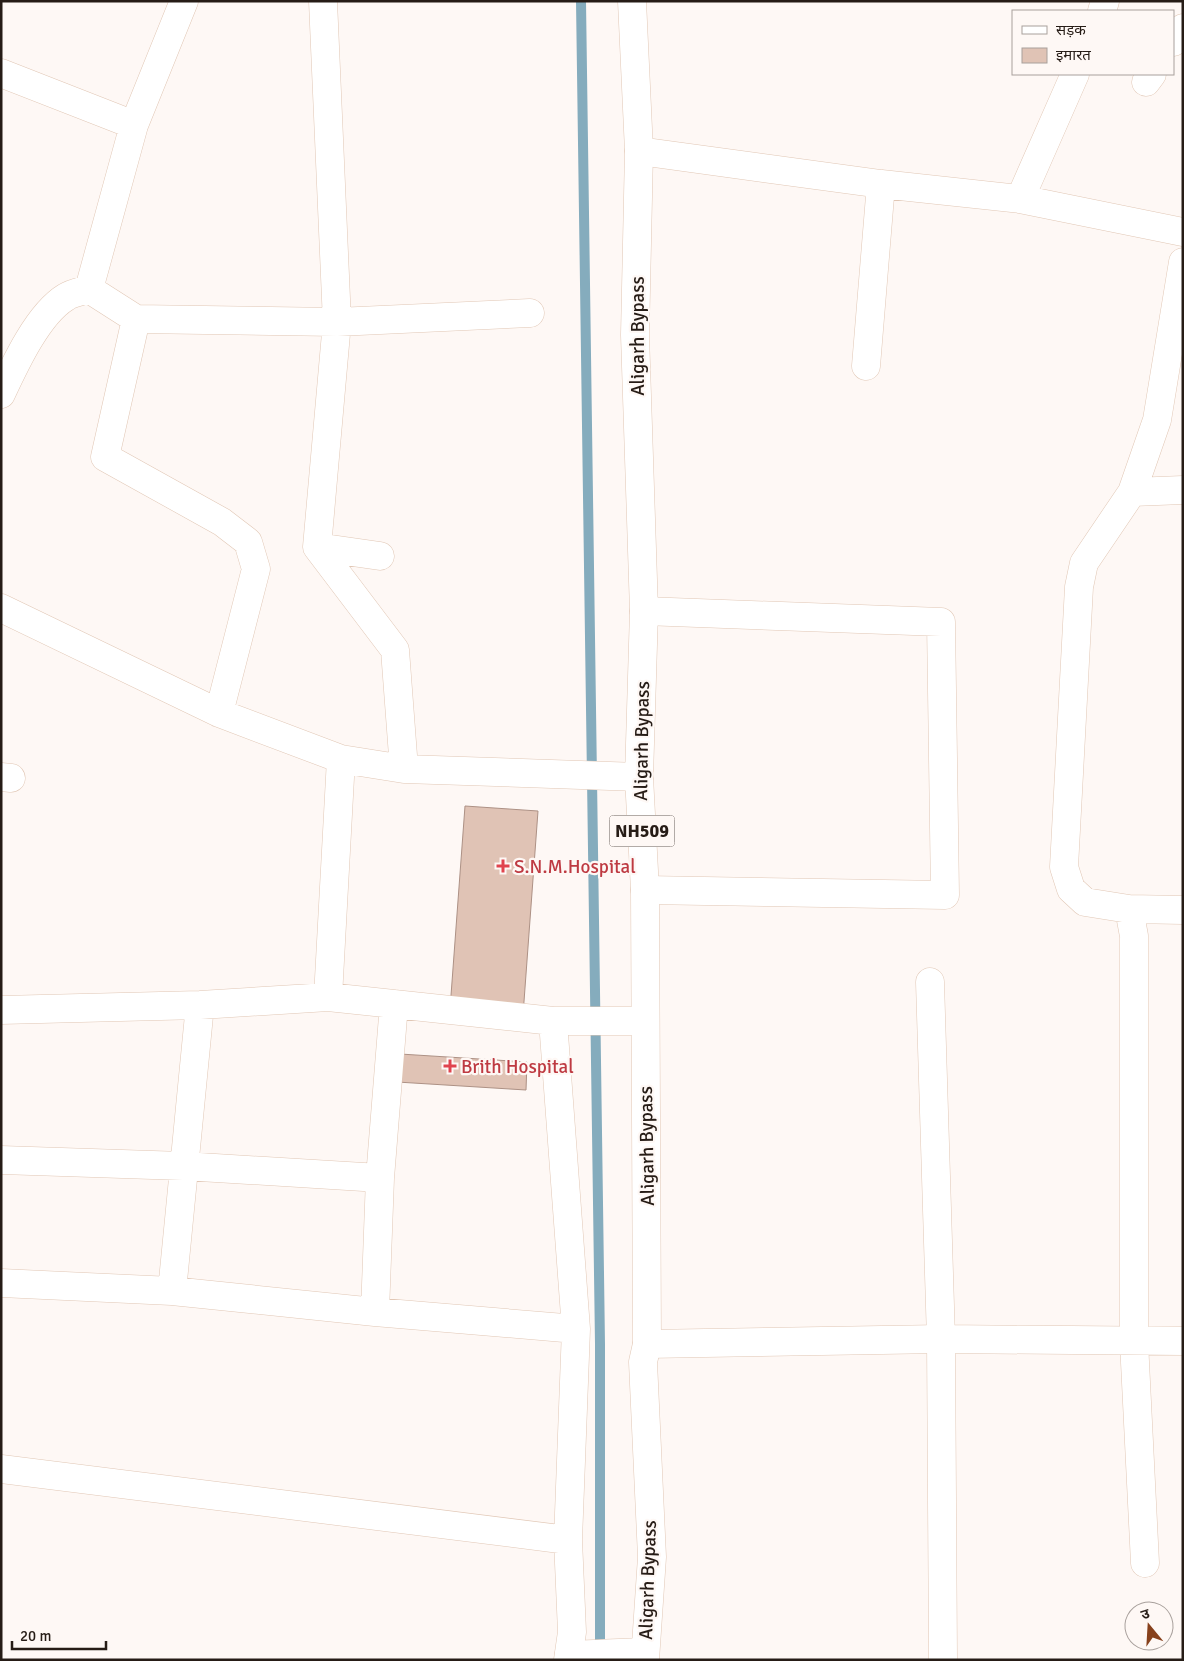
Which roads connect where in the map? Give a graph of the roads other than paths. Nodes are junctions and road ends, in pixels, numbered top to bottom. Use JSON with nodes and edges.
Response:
{"nodes":[{"id":1,"x":184,"y":1,"type":"edge"},
{"id":2,"x":323,"y":1,"type":"edge"},
{"id":3,"x":632,"y":1,"type":"edge"},
{"id":4,"x":1183,"y":28,"type":"edge"},
{"id":5,"x":1174,"y":41,"type":"edge"},
{"id":6,"x":1,"y":73,"type":"edge"},
{"id":7,"x":1075,"y":75,"type":"edge"},
{"id":8,"x":134,"y":125,"type":"junction"},
{"id":9,"x":639,"y":152,"type":"junction"},
{"id":10,"x":881,"y":184,"type":"junction"},
{"id":11,"x":1020,"y":199,"type":"junction"},
{"id":12,"x":1183,"y":232,"type":"edge"},
{"id":13,"x":1183,"y":262,"type":"edge"},
{"id":14,"x":88,"y":289,"type":"junction"},
{"id":15,"x":530,"y":313,"type":"dead end"},
{"id":16,"x":136,"y":319,"type":"junction"},
{"id":17,"x":337,"y":322,"type":"junction"},
{"id":18,"x":866,"y":366,"type":"dead end"},
{"id":19,"x":1,"y":394,"type":"edge"},
{"id":20,"x":1183,"y":490,"type":"edge"},
{"id":21,"x":1132,"y":492,"type":"junction"},
{"id":22,"x":317,"y":547,"type":"junction"},
{"id":23,"x":380,"y":556,"type":"dead end"},
{"id":24,"x":1,"y":608,"type":"edge"},
{"id":25,"x":644,"y":611,"type":"junction"},
{"id":26,"x":220,"y":712,"type":"junction"},
{"id":27,"x":341,"y":759,"type":"junction"},
{"id":28,"x":404,"y":770,"type":"junction"},
{"id":29,"x":639,"y":777,"type":"junction"},
{"id":30,"x":645,"y":890,"type":"junction"},
{"id":31,"x":1129,"y":909,"type":"junction"},
{"id":32,"x":1183,"y":910,"type":"edge"},
{"id":33,"x":930,"y":982,"type":"dead end"},
{"id":34,"x":328,"y":998,"type":"junction"},
{"id":35,"x":394,"y":1004,"type":"junction"},
{"id":36,"x":200,"y":1006,"type":"junction"},
{"id":37,"x":1,"y":1010,"type":"edge"},
{"id":38,"x":560,"y":1021,"type":"junction"},
{"id":39,"x":644,"y":1021,"type":"junction"},
{"id":40,"x":1,"y":1160,"type":"edge"},
{"id":41,"x":183,"y":1166,"type":"junction"},
{"id":42,"x":380,"y":1178,"type":"junction"},
{"id":43,"x":1,"y":1283,"type":"edge"},
{"id":44,"x":172,"y":1291,"type":"junction"},
{"id":45,"x":375,"y":1312,"type":"junction"},
{"id":46,"x":576,"y":1329,"type":"junction"},
{"id":47,"x":941,"y":1339,"type":"junction"},
{"id":48,"x":1183,"y":1341,"type":"edge"},
{"id":49,"x":1134,"y":1342,"type":"junction"},
{"id":50,"x":648,"y":1344,"type":"junction"},
{"id":51,"x":1,"y":1469,"type":"edge"},
{"id":52,"x":568,"y":1540,"type":"junction"},
{"id":53,"x":1145,"y":1563,"type":"dead end"},
{"id":54,"x":644,"y":1656,"type":"edge"},
{"id":55,"x":569,"y":1657,"type":"edge"},
{"id":56,"x":943,"y":1660,"type":"edge"}],
"edges":[{"from":1,"to":8,"type":"main road"},
{"from":2,"to":17,"type":"main road"},
{"from":3,"to":9,"type":"main road","name":"Aligarh Bypass","number":"NH509"},
{"from":4,"to":5,"type":"main road"},
{"from":6,"to":8,"type":"main road"},
{"from":7,"to":11,"type":"main road"},
{"from":8,"to":14,"type":"main road"},
{"from":9,"to":10,"type":"main road"},
{"from":9,"to":25,"type":"main road","name":"Aligarh Bypass","number":"NH509"},
{"from":10,"to":11,"type":"main road"},
{"from":10,"to":18,"type":"main road"},
{"from":11,"to":12,"type":"main road"},
{"from":13,"to":21,"type":"main road"},
{"from":14,"to":16,"type":"main road"},
{"from":14,"to":19,"type":"main road"},
{"from":15,"to":17,"type":"main road"},
{"from":16,"to":17,"type":"main road"},
{"from":16,"to":26,"type":"main road"},
{"from":17,"to":22,"type":"main road"},
{"from":20,"to":21,"type":"main road"},
{"from":21,"to":31,"type":"main road"},
{"from":22,"to":23,"type":"main road"},
{"from":22,"to":28,"type":"main road"},
{"from":24,"to":26,"type":"main road"},
{"from":25,"to":29,"type":"main road","name":"Aligarh Bypass","number":"NH509"},
{"from":25,"to":30,"type":"main road"},
{"from":26,"to":27,"type":"main road"},
{"from":27,"to":28,"type":"main road"},
{"from":27,"to":34,"type":"main road"},
{"from":28,"to":29,"type":"main road"},
{"from":29,"to":30,"type":"main road","name":"Aligarh Bypass","number":"NH509"},
{"from":30,"to":39,"type":"main road","name":"Aligarh Bypass","number":"NH509"},
{"from":31,"to":32,"type":"main road"},
{"from":31,"to":49,"type":"main road"},
{"from":33,"to":47,"type":"main road"},
{"from":34,"to":35,"type":"main road"},
{"from":34,"to":36,"type":"main road"},
{"from":35,"to":38,"type":"main road"},
{"from":35,"to":42,"type":"main road"},
{"from":36,"to":37,"type":"main road"},
{"from":36,"to":41,"type":"main road"},
{"from":38,"to":39,"type":"main road"},
{"from":38,"to":46,"type":"main road"},
{"from":39,"to":50,"type":"main road","name":"Aligarh Bypass","number":"NH509"},
{"from":40,"to":41,"type":"main road"},
{"from":41,"to":42,"type":"main road"},
{"from":41,"to":44,"type":"main road"},
{"from":42,"to":45,"type":"main road"},
{"from":43,"to":44,"type":"main road"},
{"from":44,"to":45,"type":"main road"},
{"from":45,"to":46,"type":"main road"},
{"from":46,"to":52,"type":"main road"},
{"from":47,"to":49,"type":"main road"},
{"from":47,"to":50,"type":"main road"},
{"from":47,"to":56,"type":"main road"},
{"from":48,"to":49,"type":"main road"},
{"from":49,"to":53,"type":"main road"},
{"from":50,"to":54,"type":"main road","name":"Aligarh Bypass","number":"NH509"},
{"from":51,"to":52,"type":"main road"},
{"from":52,"to":55,"type":"main road"},
{"from":54,"to":55,"type":"main road"}]}
